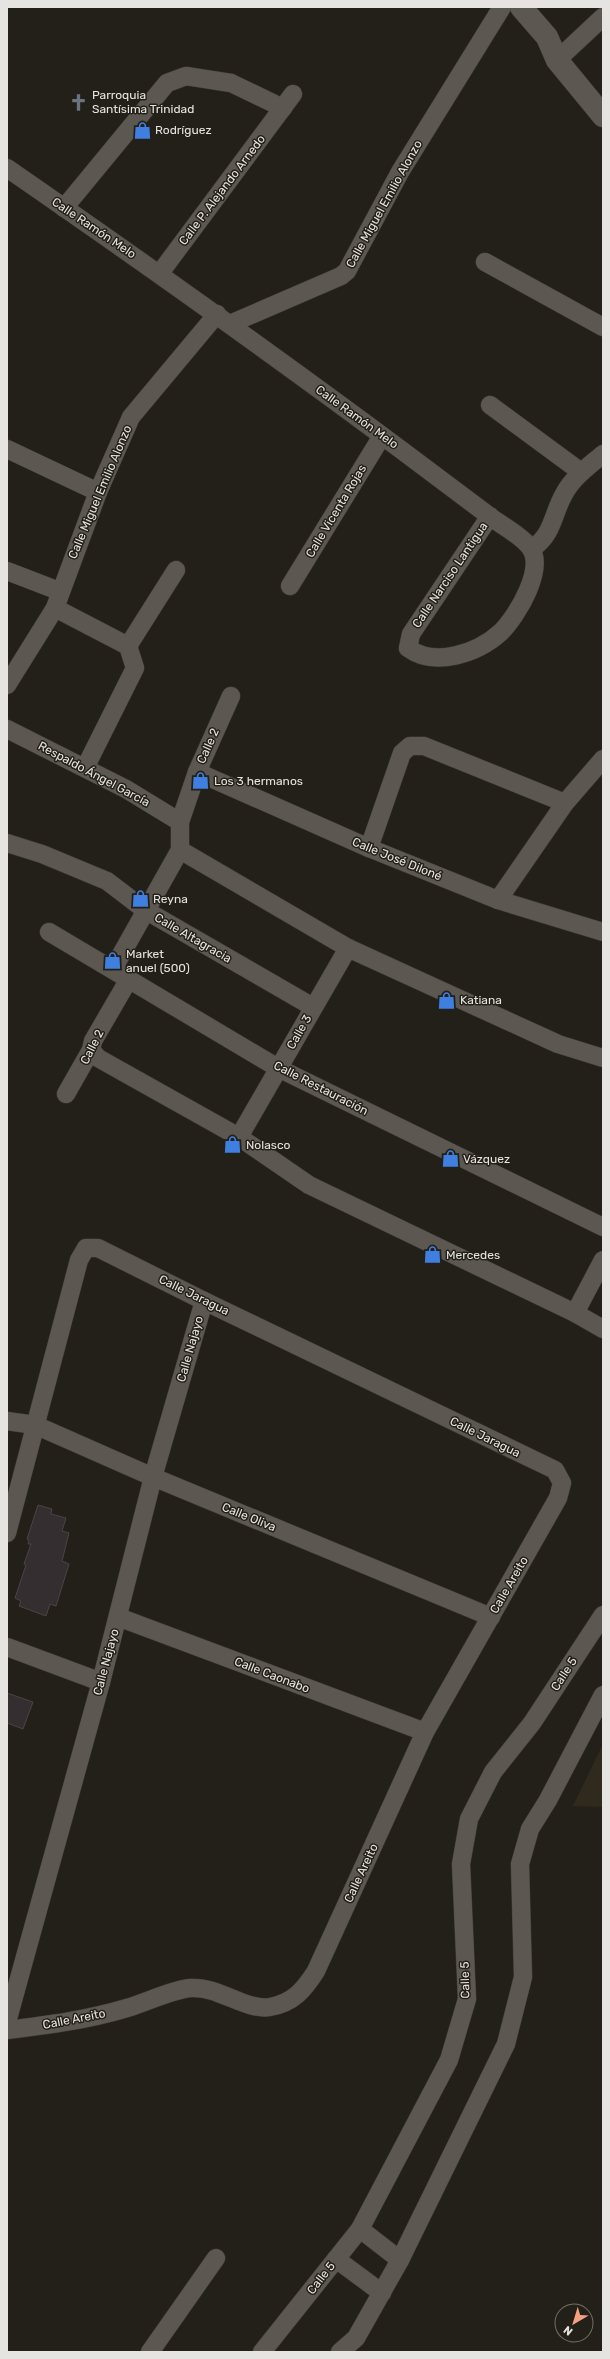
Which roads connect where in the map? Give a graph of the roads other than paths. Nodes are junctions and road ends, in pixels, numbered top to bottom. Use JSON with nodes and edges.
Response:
{"nodes":[{"id":1,"x":502,"y":7,"type":"edge"},
{"id":2,"x":522,"y":7,"type":"edge"},
{"id":3,"x":603,"y":17,"type":"edge"},
{"id":4,"x":557,"y":60,"type":"junction"},
{"id":5,"x":603,"y":116,"type":"edge"},
{"id":6,"x":7,"y":168,"type":"edge"},
{"id":7,"x":64,"y":208,"type":"junction"},
{"id":8,"x":485,"y":262,"type":"dead end"},
{"id":9,"x":160,"y":273,"type":"junction"},
{"id":10,"x":223,"y":319,"type":"junction"},
{"id":11,"x":603,"y":327,"type":"edge"},
{"id":12,"x":490,"y":405,"type":"dead end"},
{"id":13,"x":382,"y":436,"type":"junction"},
{"id":14,"x":7,"y":449,"type":"edge"},
{"id":15,"x":603,"y":454,"type":"edge"},
{"id":16,"x":581,"y":472,"type":"junction"},
{"id":17,"x":98,"y":492,"type":"junction"},
{"id":18,"x":490,"y":516,"type":"junction"},
{"id":19,"x":530,"y":546,"type":"junction"},
{"id":20,"x":176,"y":570,"type":"dead end"},
{"id":21,"x":7,"y":571,"type":"edge"},
{"id":22,"x":290,"y":586,"type":"dead end"},
{"id":23,"x":57,"y":600,"type":"junction"},
{"id":24,"x":128,"y":646,"type":"junction"},
{"id":25,"x":7,"y":685,"type":"edge"},
{"id":26,"x":231,"y":696,"type":"dead end"},
{"id":27,"x":7,"y":729,"type":"edge"},
{"id":28,"x":603,"y":759,"type":"edge"},
{"id":29,"x":85,"y":768,"type":"junction"},
{"id":30,"x":197,"y":772,"type":"junction"},
{"id":31,"x":565,"y":803,"type":"junction"},
{"id":32,"x":180,"y":822,"type":"junction"},
{"id":33,"x":7,"y":843,"type":"edge"},
{"id":34,"x":369,"y":848,"type":"junction"},
{"id":35,"x":180,"y":850,"type":"junction"},
{"id":36,"x":498,"y":900,"type":"junction"},
{"id":37,"x":145,"y":910,"type":"junction"},
{"id":38,"x":49,"y":932,"type":"dead end"},
{"id":39,"x":603,"y":932,"type":"edge"},
{"id":40,"x":348,"y":948,"type":"junction"},
{"id":41,"x":113,"y":969,"type":"junction"},
{"id":42,"x":130,"y":979,"type":"junction"},
{"id":43,"x":313,"y":1007,"type":"junction"},
{"id":44,"x":91,"y":1050,"type":"junction"},
{"id":45,"x":603,"y":1058,"type":"edge"},
{"id":46,"x":278,"y":1068,"type":"junction"},
{"id":47,"x":66,"y":1094,"type":"dead end"},
{"id":48,"x":239,"y":1137,"type":"junction"},
{"id":49,"x":603,"y":1227,"type":"edge"},
{"id":50,"x":603,"y":1260,"type":"edge"},
{"id":51,"x":204,"y":1301,"type":"junction"},
{"id":52,"x":575,"y":1313,"type":"junction"},
{"id":53,"x":603,"y":1329,"type":"edge"},
{"id":54,"x":7,"y":1421,"type":"edge"},
{"id":55,"x":35,"y":1425,"type":"junction"},
{"id":56,"x":153,"y":1477,"type":"junction"},
{"id":57,"x":562,"y":1483,"type":"joint"},
{"id":58,"x":7,"y":1533,"type":"edge"},
{"id":59,"x":603,"y":1615,"type":"edge"},
{"id":60,"x":118,"y":1617,"type":"junction"},
{"id":61,"x":491,"y":1617,"type":"junction"},
{"id":62,"x":7,"y":1647,"type":"edge"},
{"id":63,"x":101,"y":1682,"type":"junction"},
{"id":64,"x":603,"y":1695,"type":"edge"},
{"id":65,"x":425,"y":1732,"type":"junction"},
{"id":66,"x":7,"y":2022,"type":"edge"},
{"id":67,"x":7,"y":2030,"type":"edge"},
{"id":68,"x":360,"y":2229,"type":"junction"},
{"id":69,"x":216,"y":2258,"type":"dead end"},
{"id":70,"x":336,"y":2259,"type":"junction"},
{"id":71,"x":400,"y":2260,"type":"junction"},
{"id":72,"x":382,"y":2293,"type":"junction"},
{"id":73,"x":150,"y":2352,"type":"edge"},
{"id":74,"x":262,"y":2352,"type":"edge"},
{"id":75,"x":340,"y":2352,"type":"edge"}],
"edges":[{"from":1,"to":10,"type":"street","name":"Calle Miguel Emilio Alonzo"},
{"from":2,"to":4,"type":"street"},
{"from":3,"to":4,"type":"street"},
{"from":4,"to":5,"type":"street"},
{"from":6,"to":7,"type":"street","name":"Calle Ramón Melo"},
{"from":7,"to":9,"type":"street","name":"Calle Ramón Melo"},
{"from":7,"to":9,"type":"street","name":"Calle P. Alejando Arnedo"},
{"from":8,"to":11,"type":"street"},
{"from":9,"to":10,"type":"street","name":"Calle Ramón Melo"},
{"from":10,"to":13,"type":"street","name":"Calle Ramón Melo"},
{"from":10,"to":17,"type":"street","name":"Calle Miguel Emilio Alonzo"},
{"from":12,"to":16,"type":"street"},
{"from":13,"to":18,"type":"street","name":"Calle Ramón Melo"},
{"from":13,"to":22,"type":"street","name":"Calle Vicenta Rojas"},
{"from":14,"to":17,"type":"street"},
{"from":15,"to":16,"type":"street"},
{"from":16,"to":19,"type":"street"},
{"from":17,"to":23,"type":"street","name":"Calle Miguel Emilio Alonzo"},
{"from":18,"to":19,"type":"street","name":"Calle Ramón Melo"},
{"from":18,"to":19,"type":"street","name":"Calle Narciso Lantigua"},
{"from":20,"to":24,"type":"street"},
{"from":21,"to":23,"type":"street"},
{"from":23,"to":24,"type":"street"},
{"from":23,"to":25,"type":"street","name":"Calle Miguel Emilio Alonzo"},
{"from":24,"to":29,"type":"street"},
{"from":26,"to":30,"type":"street","name":"Calle 2"},
{"from":27,"to":29,"type":"street","name":"Respaldo Ángel García"},
{"from":28,"to":31,"type":"street"},
{"from":29,"to":32,"type":"street","name":"Respaldo Ángel García"},
{"from":30,"to":32,"type":"street","name":"Calle 2"},
{"from":30,"to":34,"type":"street","name":"Calle José Diloné"},
{"from":31,"to":34,"type":"street"},
{"from":31,"to":36,"type":"street"},
{"from":32,"to":35,"type":"street","name":"Calle 2"},
{"from":33,"to":37,"type":"street","name":"Calle Altagracia"},
{"from":34,"to":36,"type":"street","name":"Calle José Diloné"},
{"from":35,"to":37,"type":"street"},
{"from":35,"to":40,"type":"street"},
{"from":36,"to":39,"type":"street","name":"Calle José Diloné"},
{"from":37,"to":41,"type":"street"},
{"from":37,"to":43,"type":"street","name":"Calle Altagracia"},
{"from":38,"to":41,"type":"street","name":"Calle Restauración"},
{"from":40,"to":43,"type":"street","name":"Calle 3"},
{"from":40,"to":45,"type":"street"},
{"from":41,"to":42,"type":"street","name":"Calle Restauración"},
{"from":42,"to":44,"type":"street","name":"Calle 2"},
{"from":42,"to":46,"type":"street","name":"Calle Restauración"},
{"from":43,"to":46,"type":"street","name":"Calle 3"},
{"from":44,"to":47,"type":"street","name":"Calle 2"},
{"from":44,"to":48,"type":"street"},
{"from":46,"to":48,"type":"street","name":"Calle 3"},
{"from":46,"to":49,"type":"street","name":"Calle Restauración"},
{"from":48,"to":52,"type":"street"},
{"from":50,"to":52,"type":"street"},
{"from":51,"to":55,"type":"street","name":"Calle Jaragua"},
{"from":51,"to":56,"type":"street","name":"Calle Najayo"},
{"from":51,"to":57,"type":"street","name":"Calle Jaragua"},
{"from":52,"to":53,"type":"street"},
{"from":54,"to":55,"type":"street","name":"Calle Oliva"},
{"from":55,"to":56,"type":"street","name":"Calle Oliva"},
{"from":55,"to":58,"type":"street","name":"Calle Jaragua"},
{"from":56,"to":60,"type":"street","name":"Calle Najayo"},
{"from":56,"to":61,"type":"street","name":"Calle Oliva"},
{"from":57,"to":61,"type":"street","name":"Calle Areito"},
{"from":59,"to":68,"type":"street","name":"Calle 5"},
{"from":60,"to":63,"type":"street","name":"Calle Najayo"},
{"from":60,"to":65,"type":"street","name":"Calle Caonabo"},
{"from":61,"to":65,"type":"street","name":"Calle Areito"},
{"from":62,"to":63,"type":"street"},
{"from":63,"to":66,"type":"street","name":"Calle Najayo"},
{"from":64,"to":71,"type":"street"},
{"from":65,"to":67,"type":"street","name":"Calle Areito"},
{"from":68,"to":70,"type":"street","name":"Calle 5"},
{"from":68,"to":71,"type":"street"},
{"from":69,"to":73,"type":"street"},
{"from":70,"to":72,"type":"street"},
{"from":70,"to":74,"type":"street","name":"Calle 5"},
{"from":71,"to":72,"type":"street"},
{"from":72,"to":75,"type":"street"}]}
